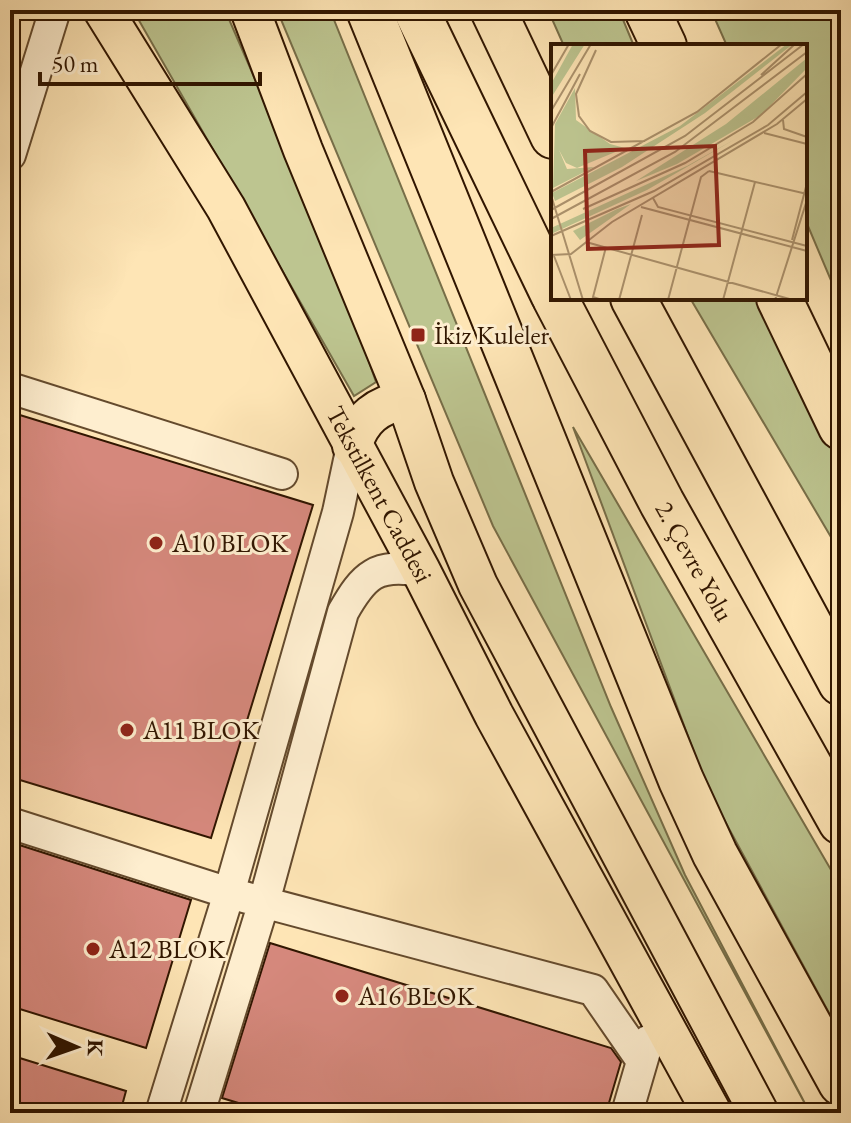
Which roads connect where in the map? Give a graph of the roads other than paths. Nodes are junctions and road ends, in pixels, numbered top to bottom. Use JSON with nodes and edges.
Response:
{"nodes":[{"id":1,"x":55,"y":10,"type":"edge"},
{"id":2,"x":103,"y":10,"type":"edge"},
{"id":3,"x":250,"y":10,"type":"edge"},
{"id":4,"x":369,"y":10,"type":"edge"},
{"id":5,"x":416,"y":10,"type":"edge"},
{"id":6,"x":493,"y":10,"type":"edge"},
{"id":7,"x":647,"y":10,"type":"edge"},
{"id":8,"x":663,"y":44,"type":"edge"},
{"id":9,"x":551,"y":132,"type":"edge"},
{"id":10,"x":10,"y":155,"type":"edge"},
{"id":11,"x":551,"y":290,"type":"edge"},
{"id":12,"x":556,"y":300,"type":"edge"},
{"id":13,"x":634,"y":300,"type":"edge"},
{"id":14,"x":780,"y":300,"type":"edge"},
{"id":15,"x":10,"y":388,"type":"edge"},
{"id":16,"x":406,"y":400,"type":"junction"},
{"id":17,"x":841,"y":427,"type":"edge"},
{"id":18,"x":422,"y":450,"type":"junction"},
{"id":19,"x":360,"y":459,"type":"junction"},
{"id":20,"x":282,"y":474,"type":"dead end"},
{"id":21,"x":421,"y":571,"type":"junction"},
{"id":22,"x":841,"y":683,"type":"edge"},
{"id":23,"x":841,"y":822,"type":"edge"},
{"id":24,"x":10,"y":823,"type":"edge"},
{"id":25,"x":229,"y":893,"type":"junction"},
{"id":26,"x":264,"y":902,"type":"junction"},
{"id":27,"x":658,"y":1009,"type":"junction"},
{"id":28,"x":642,"y":1061,"type":"junction"},
{"id":29,"x":841,"y":1083,"type":"edge"},
{"id":30,"x":161,"y":1113,"type":"edge"},
{"id":31,"x":199,"y":1113,"type":"edge"},
{"id":32,"x":627,"y":1113,"type":"edge"},
{"id":33,"x":712,"y":1113,"type":"edge"},
{"id":34,"x":759,"y":1113,"type":"edge"}],
"edges":[{"from":1,"to":10,"type":"street"},
{"from":2,"to":19,"type":"main road","name":"Tekstilkent Caddesi"},
{"from":3,"to":16,"type":"main road","name":"Tekstilkent Caddesi"},
{"from":4,"to":29,"type":"highway"},
{"from":5,"to":11,"type":"highway","name":"2. Çevre Yolu"},
{"from":6,"to":9,"type":"highway"},
{"from":7,"to":8,"type":"highway"},
{"from":12,"to":23,"type":"highway","name":"2. Çevre Yolu"},
{"from":13,"to":22,"type":"highway"},
{"from":14,"to":17,"type":"highway"},
{"from":15,"to":20,"type":"street"},
{"from":16,"to":18,"type":"main road","name":"Tekstilkent Caddesi"},
{"from":16,"to":19,"type":"main road"},
{"from":18,"to":19,"type":"main road"},
{"from":18,"to":34,"type":"main road","name":"Tekstilkent Caddesi"},
{"from":19,"to":21,"type":"main road","name":"Tekstilkent Caddesi"},
{"from":19,"to":25,"type":"street"},
{"from":21,"to":26,"type":"street"},
{"from":21,"to":27,"type":"main road","name":"Tekstilkent Caddesi"},
{"from":24,"to":25,"type":"street"},
{"from":25,"to":26,"type":"street"},
{"from":25,"to":30,"type":"street"},
{"from":26,"to":28,"type":"street"},
{"from":26,"to":31,"type":"street"},
{"from":27,"to":28,"type":"street"},
{"from":27,"to":33,"type":"main road","name":"Tekstilkent Caddesi"},
{"from":28,"to":32,"type":"street"}]}
